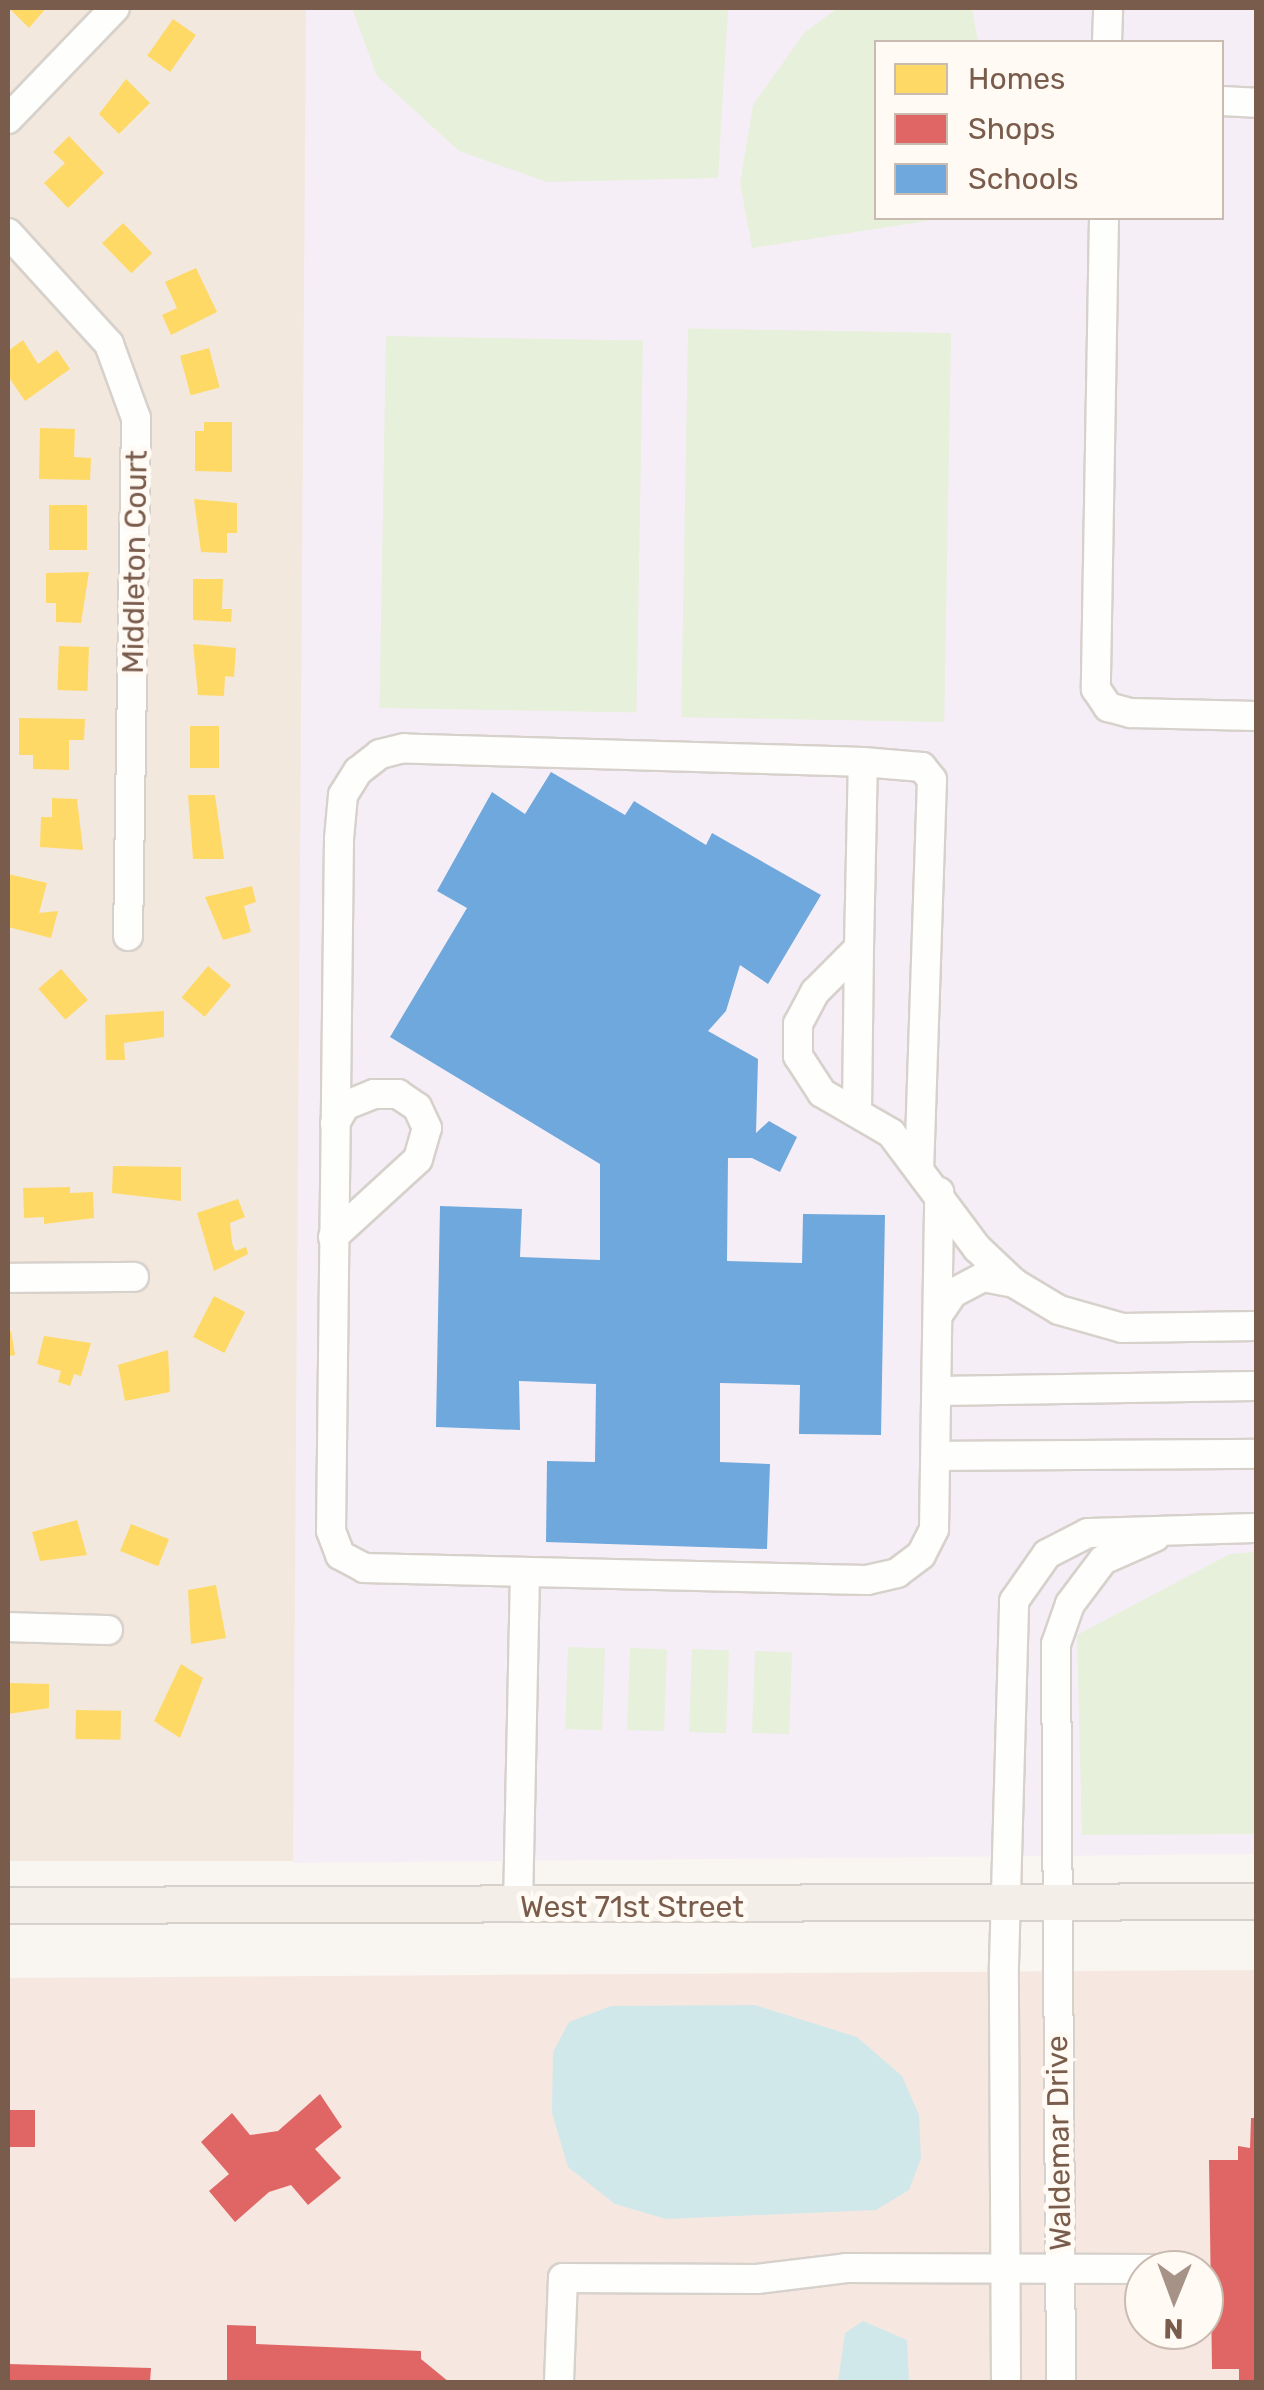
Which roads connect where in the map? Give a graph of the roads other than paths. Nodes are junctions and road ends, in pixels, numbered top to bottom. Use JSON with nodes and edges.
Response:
{"nodes":[{"id":1,"x":114,"y":8,"type":"edge"},
{"id":2,"x":1108,"y":8,"type":"edge"},
{"id":3,"x":1107,"y":40,"type":"edge"},
{"id":4,"x":1224,"y":102,"type":"edge"},
{"id":5,"x":1256,"y":103,"type":"edge"},
{"id":6,"x":8,"y":119,"type":"edge"},
{"id":7,"x":1104,"y":220,"type":"edge"},
{"id":8,"x":8,"y":233,"type":"edge"},
{"id":9,"x":1256,"y":716,"type":"edge"},
{"id":10,"x":862,"y":762,"type":"junction"},
{"id":11,"x":128,"y":936,"type":"dead end"},
{"id":12,"x":859,"y":948,"type":"junction"},
{"id":13,"x":336,"y":1072,"type":"junction"},
{"id":14,"x":374,"y":1094,"type":"junction"},
{"id":15,"x":857,"y":1111,"type":"junction"},
{"id":16,"x":335,"y":1123,"type":"junction"},
{"id":17,"x":919,"y":1166,"type":"junction"},
{"id":18,"x":939,"y":1192,"type":"junction"},
{"id":19,"x":333,"y":1236,"type":"junction"},
{"id":20,"x":8,"y":1278,"type":"edge"},
{"id":21,"x":134,"y":1278,"type":"dead end"},
{"id":22,"x":1014,"y":1282,"type":"junction"},
{"id":23,"x":938,"y":1315,"type":"junction"},
{"id":24,"x":1256,"y":1326,"type":"edge"},
{"id":25,"x":1256,"y":1386,"type":"edge"},
{"id":26,"x":937,"y":1390,"type":"junction"},
{"id":27,"x":1256,"y":1454,"type":"edge"},
{"id":28,"x":936,"y":1456,"type":"junction"},
{"id":29,"x":1256,"y":1528,"type":"edge"},
{"id":30,"x":1210,"y":1529,"type":"junction"},
{"id":31,"x":526,"y":1572,"type":"junction"},
{"id":32,"x":8,"y":1627,"type":"edge"},
{"id":33,"x":108,"y":1630,"type":"dead end"},
{"id":34,"x":1256,"y":1901,"type":"edge"},
{"id":35,"x":1056,"y":1903,"type":"junction"},
{"id":36,"x":1007,"y":1904,"type":"junction"},
{"id":37,"x":8,"y":1905,"type":"edge"},
{"id":38,"x":518,"y":1908,"type":"junction"},
{"id":39,"x":1007,"y":2269,"type":"junction"},
{"id":40,"x":1124,"y":2269,"type":"edge"},
{"id":41,"x":1060,"y":2270,"type":"junction"},
{"id":42,"x":559,"y":2382,"type":"edge"},
{"id":43,"x":1006,"y":2382,"type":"edge"},
{"id":44,"x":1062,"y":2382,"type":"edge"}],
"edges":[{"from":1,"to":6,"type":"street"},
{"from":2,"to":3,"type":"street"},
{"from":4,"to":5,"type":"street"},
{"from":7,"to":9,"type":"street"},
{"from":8,"to":11,"type":"street","name":"Middleton Court"},
{"from":10,"to":12,"type":"street"},
{"from":10,"to":13,"type":"street"},
{"from":10,"to":17,"type":"street"},
{"from":12,"to":15,"type":"street"},
{"from":12,"to":15,"type":"street"},
{"from":13,"to":14,"type":"street"},
{"from":13,"to":16,"type":"street"},
{"from":14,"to":16,"type":"street"},
{"from":14,"to":19,"type":"street"},
{"from":15,"to":17,"type":"street"},
{"from":16,"to":19,"type":"street"},
{"from":17,"to":18,"type":"street"},
{"from":18,"to":22,"type":"street"},
{"from":18,"to":23,"type":"street"},
{"from":19,"to":31,"type":"street"},
{"from":20,"to":21,"type":"street"},
{"from":22,"to":23,"type":"street"},
{"from":22,"to":24,"type":"street"},
{"from":23,"to":26,"type":"street"},
{"from":25,"to":26,"type":"street"},
{"from":26,"to":28,"type":"street"},
{"from":27,"to":28,"type":"street"},
{"from":28,"to":31,"type":"street"},
{"from":29,"to":30,"type":"street"},
{"from":30,"to":35,"type":"street","name":"Waldemar Drive"},
{"from":30,"to":36,"type":"street","name":"Waldemar Drive"},
{"from":31,"to":38,"type":"street"},
{"from":32,"to":33,"type":"street"},
{"from":34,"to":35,"type":"main road","name":"West 71st Street"},
{"from":35,"to":36,"type":"main road","name":"West 71st Street"},
{"from":35,"to":41,"type":"street","name":"Waldemar Drive"},
{"from":36,"to":38,"type":"main road","name":"West 71st Street"},
{"from":36,"to":39,"type":"street","name":"Waldemar Drive"},
{"from":37,"to":38,"type":"main road","name":"West 71st Street"},
{"from":39,"to":41,"type":"street"},
{"from":39,"to":42,"type":"street"},
{"from":39,"to":43,"type":"street","name":"Waldemar Drive"},
{"from":40,"to":41,"type":"street"},
{"from":41,"to":44,"type":"street","name":"Waldemar Drive"}]}
